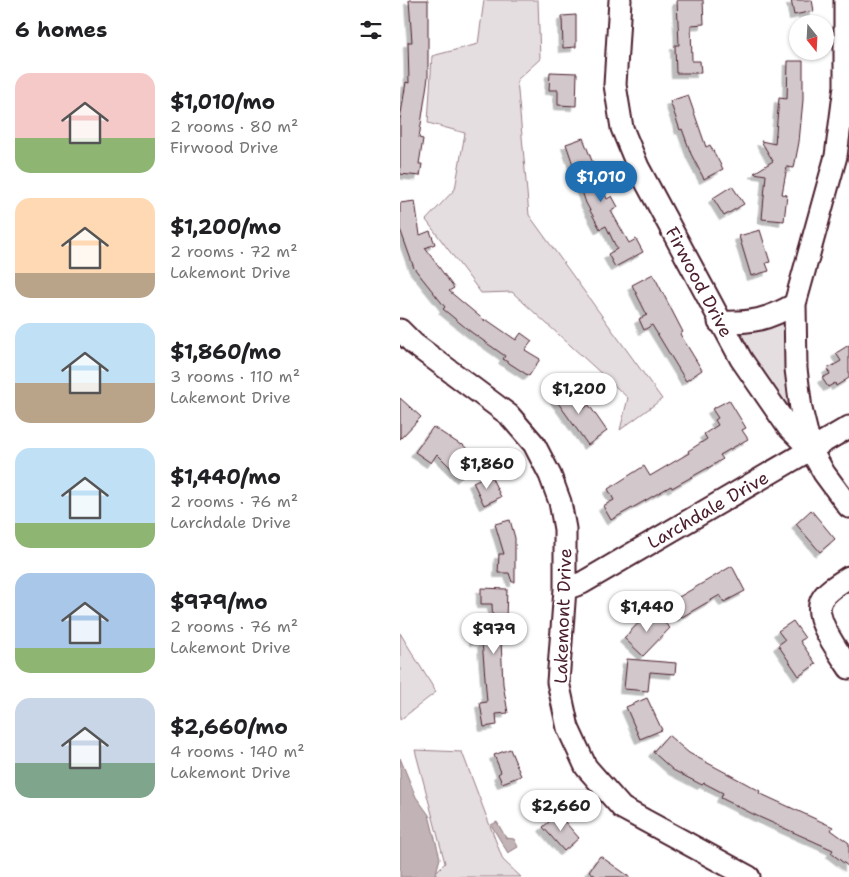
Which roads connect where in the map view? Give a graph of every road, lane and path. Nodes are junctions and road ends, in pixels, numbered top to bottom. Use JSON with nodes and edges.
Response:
{"nodes":[{"id":1,"x":620,"y":0,"type":"edge"},
{"id":2,"x":845,"y":0,"type":"edge"},
{"id":3,"x":795,"y":304,"type":"junction"},
{"id":4,"x":719,"y":322,"type":"junction"},
{"id":5,"x":400,"y":330,"type":"edge"},
{"id":6,"x":849,"y":427,"type":"edge"},
{"id":7,"x":811,"y":450,"type":"junction"},
{"id":8,"x":849,"y":507,"type":"edge"},
{"id":9,"x":849,"y":578,"type":"edge"},
{"id":10,"x":565,"y":589,"type":"junction"},
{"id":11,"x":849,"y":668,"type":"edge"},
{"id":12,"x":749,"y":877,"type":"edge"}],
"edges":[{"from":1,"to":4,"type":"street","name":"Firwood Drive"},
{"from":2,"to":3,"type":"street"},
{"from":3,"to":4,"type":"street"},
{"from":3,"to":7,"type":"street"},
{"from":4,"to":7,"type":"street","name":"Firwood Drive"},
{"from":5,"to":10,"type":"street","name":"Lakemont Drive"},
{"from":6,"to":7,"type":"street","name":"Larchdale Drive"},
{"from":7,"to":8,"type":"street","name":"Firwood Drive"},
{"from":7,"to":10,"type":"street","name":"Larchdale Drive"},
{"from":9,"to":11,"type":"street"},
{"from":10,"to":12,"type":"street","name":"Lakemont Drive"}]}
